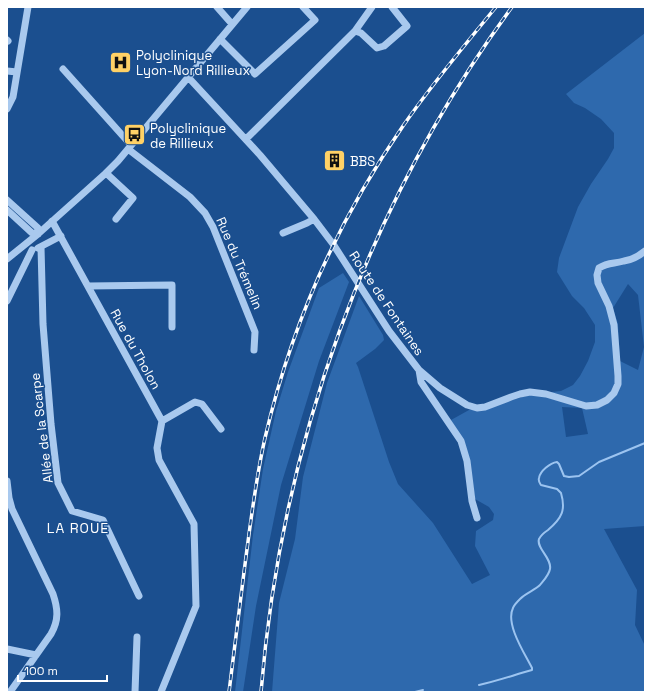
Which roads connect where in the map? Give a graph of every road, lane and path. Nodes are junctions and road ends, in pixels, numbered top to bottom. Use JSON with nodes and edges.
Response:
{"nodes":[{"id":1,"x":28,"y":7,"type":"edge"},
{"id":2,"x":217,"y":7,"type":"edge"},
{"id":3,"x":247,"y":7,"type":"edge"},
{"id":4,"x":303,"y":7,"type":"edge"},
{"id":5,"x":372,"y":7,"type":"edge"},
{"id":6,"x":392,"y":7,"type":"edge"},
{"id":7,"x":232,"y":24,"type":"junction"},
{"id":8,"x":355,"y":31,"type":"junction"},
{"id":9,"x":220,"y":39,"type":"junction"},
{"id":10,"x":62,"y":69,"type":"dead end"},
{"id":11,"x":7,"y":71,"type":"edge"},
{"id":12,"x":17,"y":72,"type":"junction"},
{"id":13,"x":188,"y":77,"type":"junction"},
{"id":14,"x":7,"y":109,"type":"edge"},
{"id":15,"x":246,"y":139,"type":"junction"},
{"id":16,"x":129,"y":147,"type":"junction"},
{"id":17,"x":106,"y":173,"type":"junction"},
{"id":18,"x":7,"y":200,"type":"edge"},
{"id":19,"x":7,"y":210,"type":"edge"},
{"id":20,"x":314,"y":218,"type":"junction"},
{"id":21,"x":116,"y":219,"type":"dead end"},
{"id":22,"x":52,"y":221,"type":"junction"},
{"id":23,"x":283,"y":232,"type":"dead end"},
{"id":24,"x":38,"y":234,"type":"junction"},
{"id":25,"x":61,"y":236,"type":"junction"},
{"id":26,"x":24,"y":245,"type":"junction"},
{"id":27,"x":41,"y":246,"type":"junction"},
{"id":28,"x":32,"y":250,"type":"junction"},
{"id":29,"x":645,"y":251,"type":"edge"},
{"id":30,"x":7,"y":259,"type":"edge"},
{"id":31,"x":88,"y":286,"type":"junction"},
{"id":32,"x":7,"y":301,"type":"edge"},
{"id":33,"x":172,"y":327,"type":"dead end"},
{"id":34,"x":254,"y":350,"type":"dead end"},
{"id":35,"x":419,"y":370,"type":"junction"},
{"id":36,"x":162,"y":421,"type":"junction"},
{"id":37,"x":221,"y":429,"type":"dead end"},
{"id":38,"x":7,"y":481,"type":"edge"},
{"id":39,"x":478,"y":518,"type":"dead end"},
{"id":40,"x":139,"y":596,"type":"dead end"},
{"id":41,"x":137,"y":636,"type":"dead end"},
{"id":42,"x":7,"y":649,"type":"edge"},
{"id":43,"x":36,"y":656,"type":"junction"},
{"id":44,"x":10,"y":692,"type":"edge"},
{"id":45,"x":135,"y":692,"type":"edge"},
{"id":46,"x":161,"y":692,"type":"edge"}],
"edges":[{"from":1,"to":12,"type":"street"},
{"from":2,"to":7,"type":"street"},
{"from":3,"to":7,"type":"street"},
{"from":4,"to":9,"type":"street"},
{"from":5,"to":8,"type":"street"},
{"from":6,"to":8,"type":"street"},
{"from":7,"to":9,"type":"street"},
{"from":8,"to":15,"type":"street"},
{"from":9,"to":13,"type":"street"},
{"from":10,"to":16,"type":"street","name":"Rue du Trémelin"},
{"from":11,"to":12,"type":"street"},
{"from":12,"to":14,"type":"street"},
{"from":13,"to":15,"type":"street","name":"Route de Fontaines"},
{"from":13,"to":16,"type":"street"},
{"from":15,"to":20,"type":"street","name":"Route de Fontaines"},
{"from":16,"to":17,"type":"street"},
{"from":16,"to":34,"type":"street","name":"Rue du Trémelin"},
{"from":17,"to":21,"type":"street"},
{"from":17,"to":22,"type":"street"},
{"from":18,"to":24,"type":"street"},
{"from":19,"to":24,"type":"street"},
{"from":20,"to":23,"type":"street"},
{"from":20,"to":35,"type":"street","name":"Route de Fontaines"},
{"from":22,"to":24,"type":"street"},
{"from":22,"to":25,"type":"street","name":"Rue du Tholon"},
{"from":24,"to":26,"type":"street"},
{"from":25,"to":27,"type":"street"},
{"from":25,"to":31,"type":"street","name":"Rue du Tholon"},
{"from":26,"to":28,"type":"street"},
{"from":26,"to":30,"type":"street"},
{"from":27,"to":28,"type":"street"},
{"from":27,"to":40,"type":"street","name":"Allée de la Scarpe"},
{"from":28,"to":32,"type":"street"},
{"from":29,"to":35,"type":"street","name":"Route de Fontaines"},
{"from":31,"to":33,"type":"street"},
{"from":31,"to":36,"type":"street","name":"Rue du Tholon"},
{"from":35,"to":39,"type":"street"},
{"from":36,"to":37,"type":"street"},
{"from":36,"to":46,"type":"street"},
{"from":38,"to":43,"type":"street"},
{"from":41,"to":45,"type":"street"},
{"from":42,"to":43,"type":"street"},
{"from":43,"to":44,"type":"street"}]}
